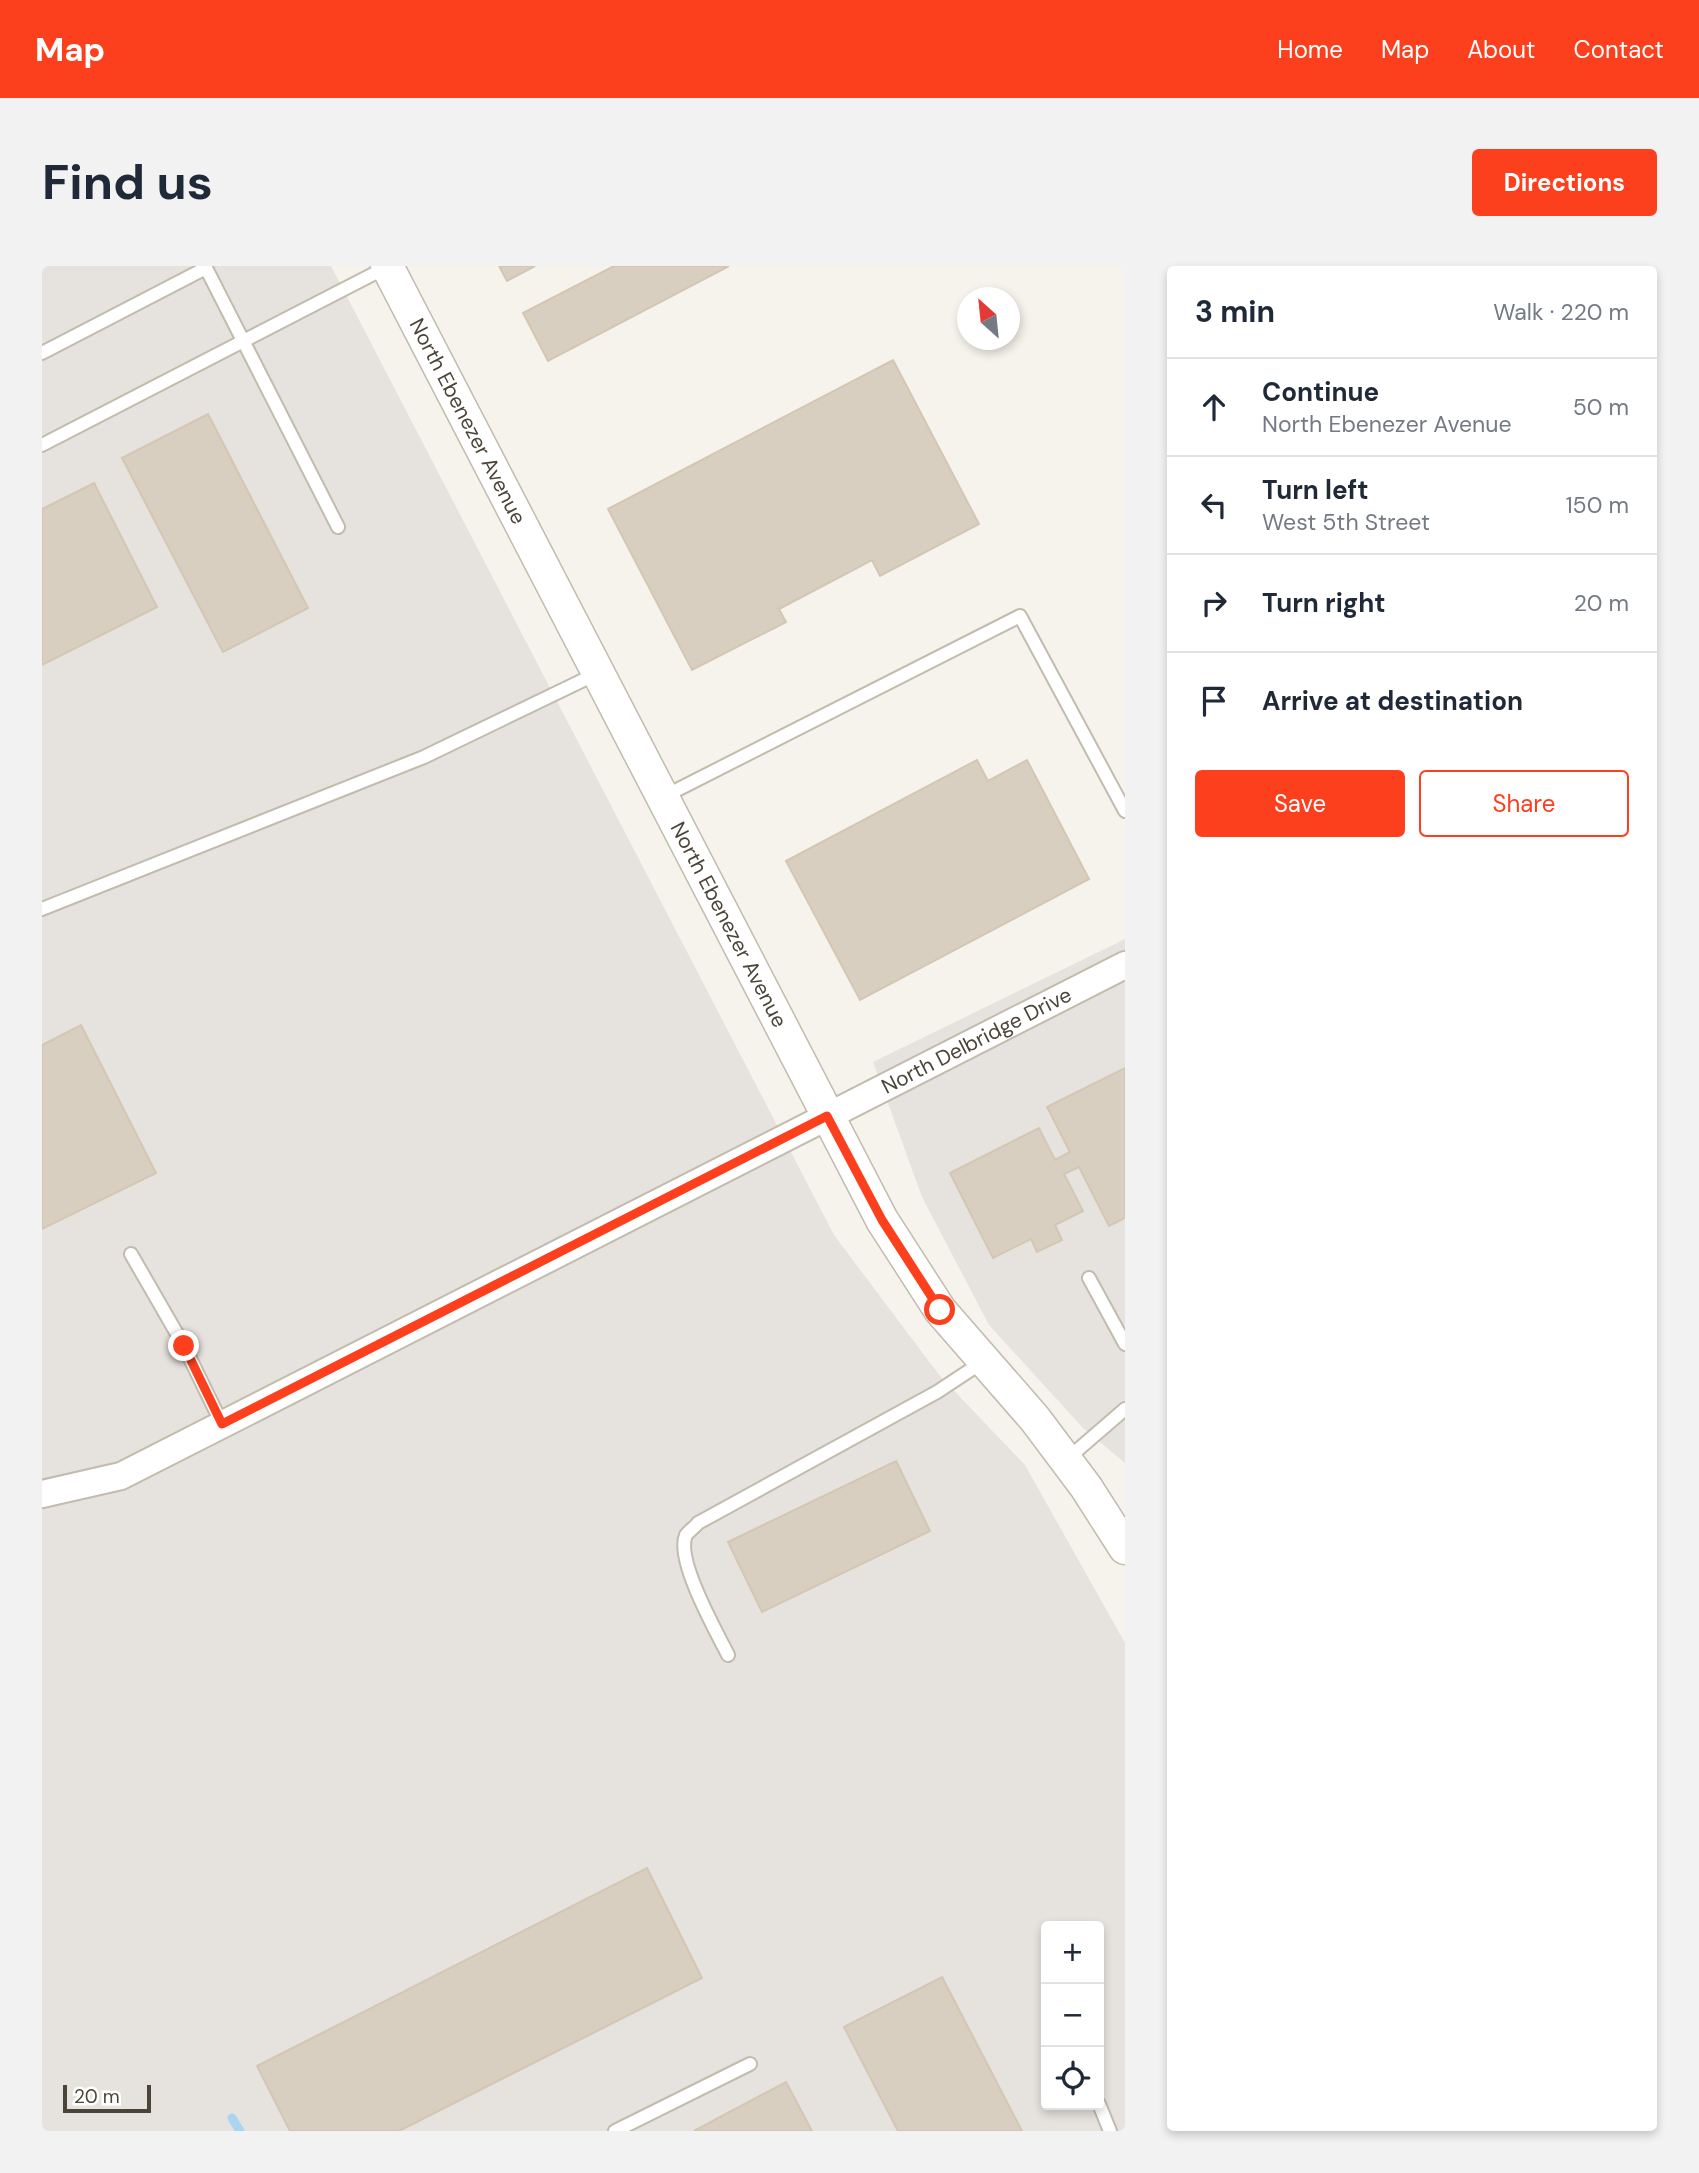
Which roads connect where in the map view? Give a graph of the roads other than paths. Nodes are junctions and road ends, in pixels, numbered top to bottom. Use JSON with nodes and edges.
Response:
{"nodes":[{"id":1,"x":387,"y":266,"type":"edge"},
{"id":2,"x":243,"y":341,"type":"junction"},
{"id":3,"x":42,"y":353,"type":"edge"},
{"id":4,"x":42,"y":445,"type":"edge"},
{"id":5,"x":338,"y":527,"type":"dead end"},
{"id":6,"x":598,"y":673,"type":"junction"},
{"id":7,"x":663,"y":797,"type":"junction"},
{"id":8,"x":1125,"y":811,"type":"edge"},
{"id":9,"x":42,"y":909,"type":"edge"},
{"id":10,"x":1125,"y":965,"type":"edge"},
{"id":11,"x":827,"y":1116,"type":"junction"},
{"id":12,"x":131,"y":1254,"type":"dead end"},
{"id":13,"x":1089,"y":1278,"type":"dead end"},
{"id":14,"x":1125,"y":1344,"type":"edge"},
{"id":15,"x":984,"y":1361,"type":"junction"},
{"id":16,"x":1125,"y":1409,"type":"edge"},
{"id":17,"x":222,"y":1424,"type":"junction"},
{"id":18,"x":1066,"y":1461,"type":"junction"},
{"id":19,"x":42,"y":1494,"type":"edge"},
{"id":20,"x":1125,"y":1549,"type":"edge"},
{"id":21,"x":728,"y":1655,"type":"dead end"},
{"id":22,"x":750,"y":2064,"type":"dead end"},
{"id":23,"x":1101,"y":2110,"type":"edge"},
{"id":24,"x":615,"y":2131,"type":"edge"},
{"id":25,"x":1110,"y":2131,"type":"edge"}],
"edges":[{"from":1,"to":2,"type":"lane"},
{"from":1,"to":6,"type":"street","name":"North Ebenezer Avenue"},
{"from":2,"to":3,"type":"lane"},
{"from":2,"to":4,"type":"lane"},
{"from":2,"to":5,"type":"lane"},
{"from":6,"to":7,"type":"street","name":"North Ebenezer Avenue"},
{"from":6,"to":9,"type":"lane"},
{"from":7,"to":8,"type":"lane"},
{"from":7,"to":11,"type":"street","name":"North Ebenezer Avenue"},
{"from":10,"to":11,"type":"street","name":"North Delbridge Drive"},
{"from":11,"to":15,"type":"street","name":"North Ebenezer Avenue"},
{"from":11,"to":17,"type":"street","name":"North Delbridge Drive"},
{"from":12,"to":17,"type":"lane"},
{"from":13,"to":14,"type":"lane"},
{"from":15,"to":18,"type":"street","name":"North Ebenezer Avenue"},
{"from":15,"to":21,"type":"lane"},
{"from":16,"to":18,"type":"lane"},
{"from":17,"to":19,"type":"street","name":"North Delbridge Drive"},
{"from":18,"to":20,"type":"street","name":"North Ebenezer Avenue"},
{"from":22,"to":24,"type":"lane"},
{"from":23,"to":25,"type":"lane"}]}
